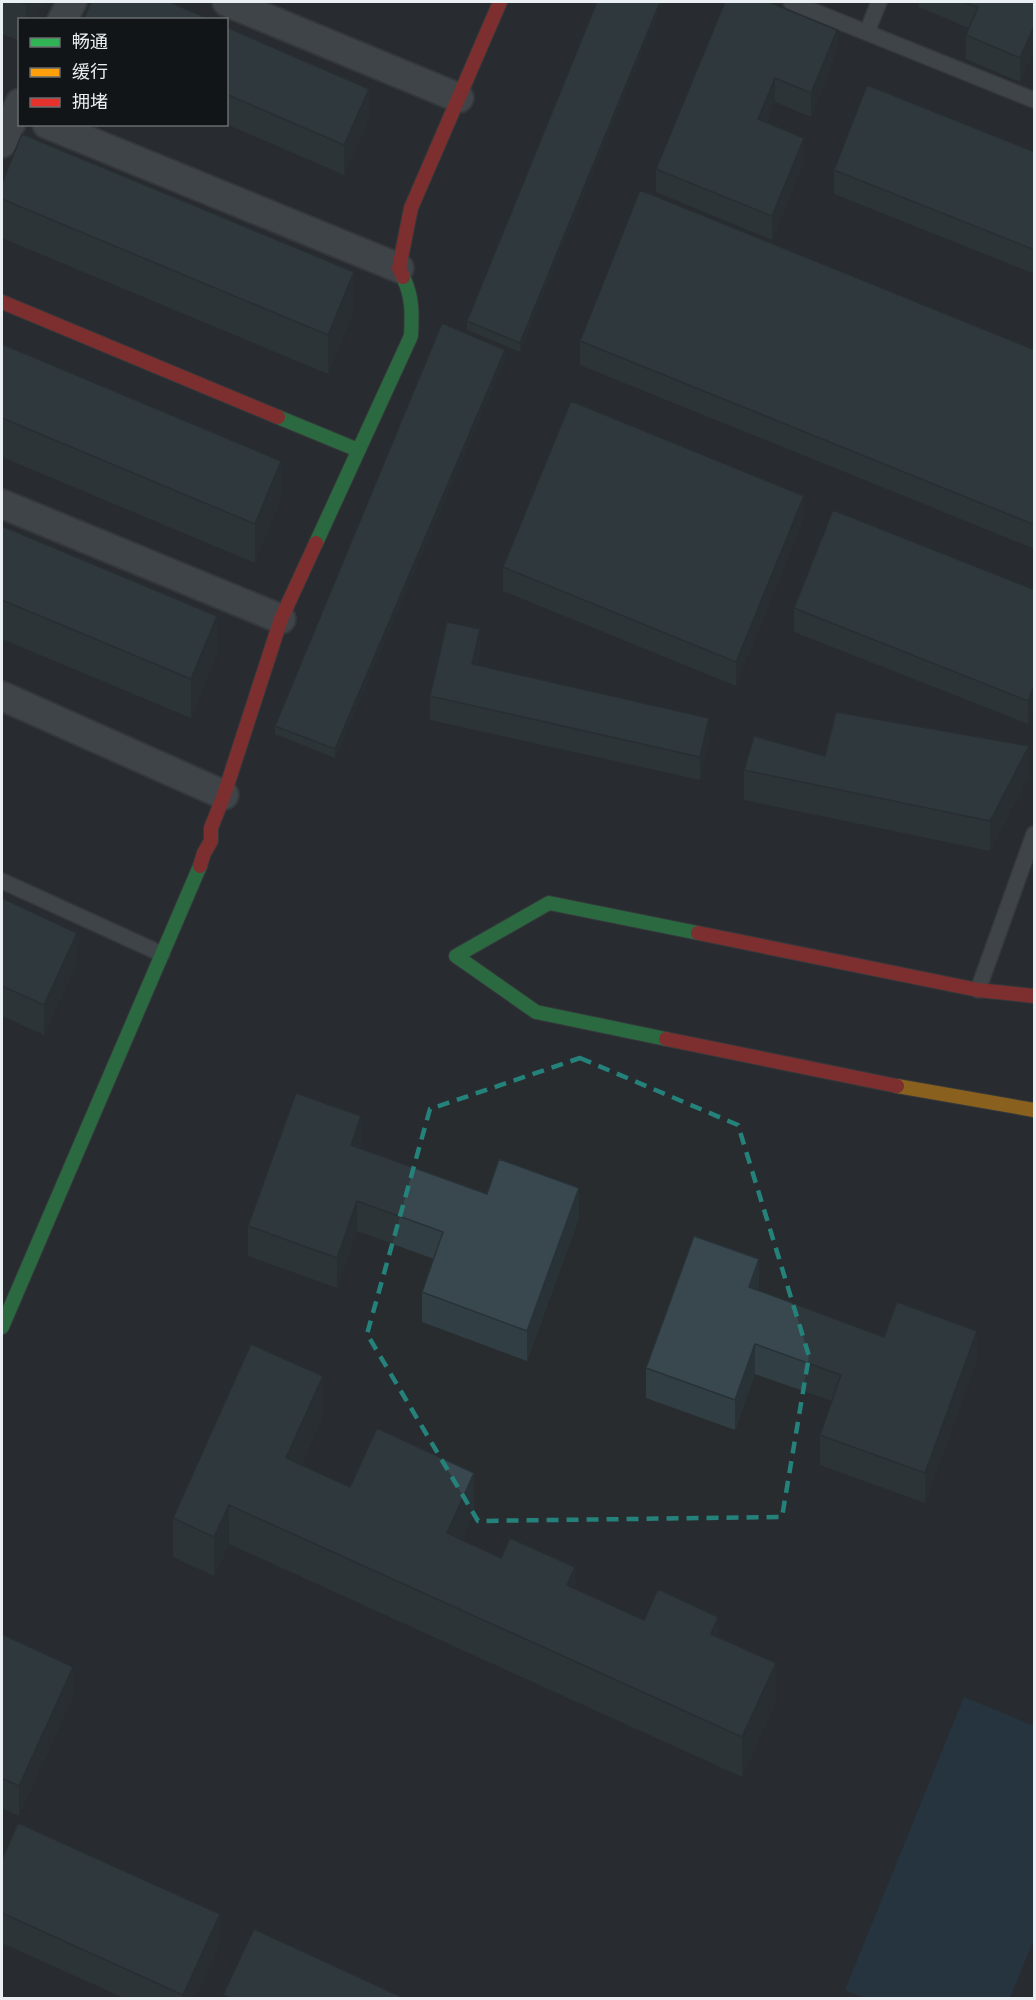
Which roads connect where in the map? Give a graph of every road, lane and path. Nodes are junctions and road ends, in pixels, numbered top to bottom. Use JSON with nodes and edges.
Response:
{"nodes":[{"id":1,"x":72,"y":2,"type":"edge"},
{"id":2,"x":226,"y":2,"type":"edge"},
{"id":3,"x":500,"y":2,"type":"edge"},
{"id":4,"x":791,"y":2,"type":"edge"},
{"id":5,"x":879,"y":2,"type":"edge"},
{"id":6,"x":63,"y":18,"type":"edge"},
{"id":7,"x":867,"y":32,"type":"junction"},
{"id":8,"x":459,"y":98,"type":"junction"},
{"id":9,"x":1035,"y":100,"type":"edge"},
{"id":10,"x":14,"y":108,"type":"edge"},
{"id":11,"x":52,"y":126,"type":"edge"},
{"id":12,"x":2,"y":143,"type":"edge"},
{"id":13,"x":399,"y":268,"type":"junction"},
{"id":14,"x":2,"y":302,"type":"edge"},
{"id":15,"x":358,"y":450,"type":"junction"},
{"id":16,"x":2,"y":504,"type":"edge"},
{"id":17,"x":281,"y":619,"type":"junction"},
{"id":18,"x":2,"y":696,"type":"edge"},
{"id":19,"x":224,"y":795,"type":"junction"},
{"id":20,"x":1035,"y":834,"type":"edge"},
{"id":21,"x":2,"y":881,"type":"edge"},
{"id":22,"x":162,"y":954,"type":"junction"},
{"id":23,"x":978,"y":990,"type":"junction"},
{"id":24,"x":1035,"y":996,"type":"edge"},
{"id":25,"x":1035,"y":1110,"type":"edge"},
{"id":26,"x":2,"y":1327,"type":"edge"}],
"edges":[{"from":1,"to":6,"type":"street"},
{"from":2,"to":8,"type":"street"},
{"from":3,"to":8,"type":"street"},
{"from":4,"to":7,"type":"lane"},
{"from":5,"to":7,"type":"lane"},
{"from":7,"to":9,"type":"lane"},
{"from":8,"to":13,"type":"street"},
{"from":10,"to":12,"type":"street"},
{"from":11,"to":13,"type":"street"},
{"from":13,"to":15,"type":"street"},
{"from":14,"to":15,"type":"street"},
{"from":15,"to":17,"type":"street"},
{"from":16,"to":17,"type":"street"},
{"from":17,"to":19,"type":"street"},
{"from":18,"to":19,"type":"street"},
{"from":19,"to":22,"type":"street"},
{"from":20,"to":23,"type":"lane"},
{"from":21,"to":22,"type":"lane"},
{"from":22,"to":26,"type":"street"},
{"from":23,"to":24,"type":"street"},
{"from":23,"to":25,"type":"street"}]}
